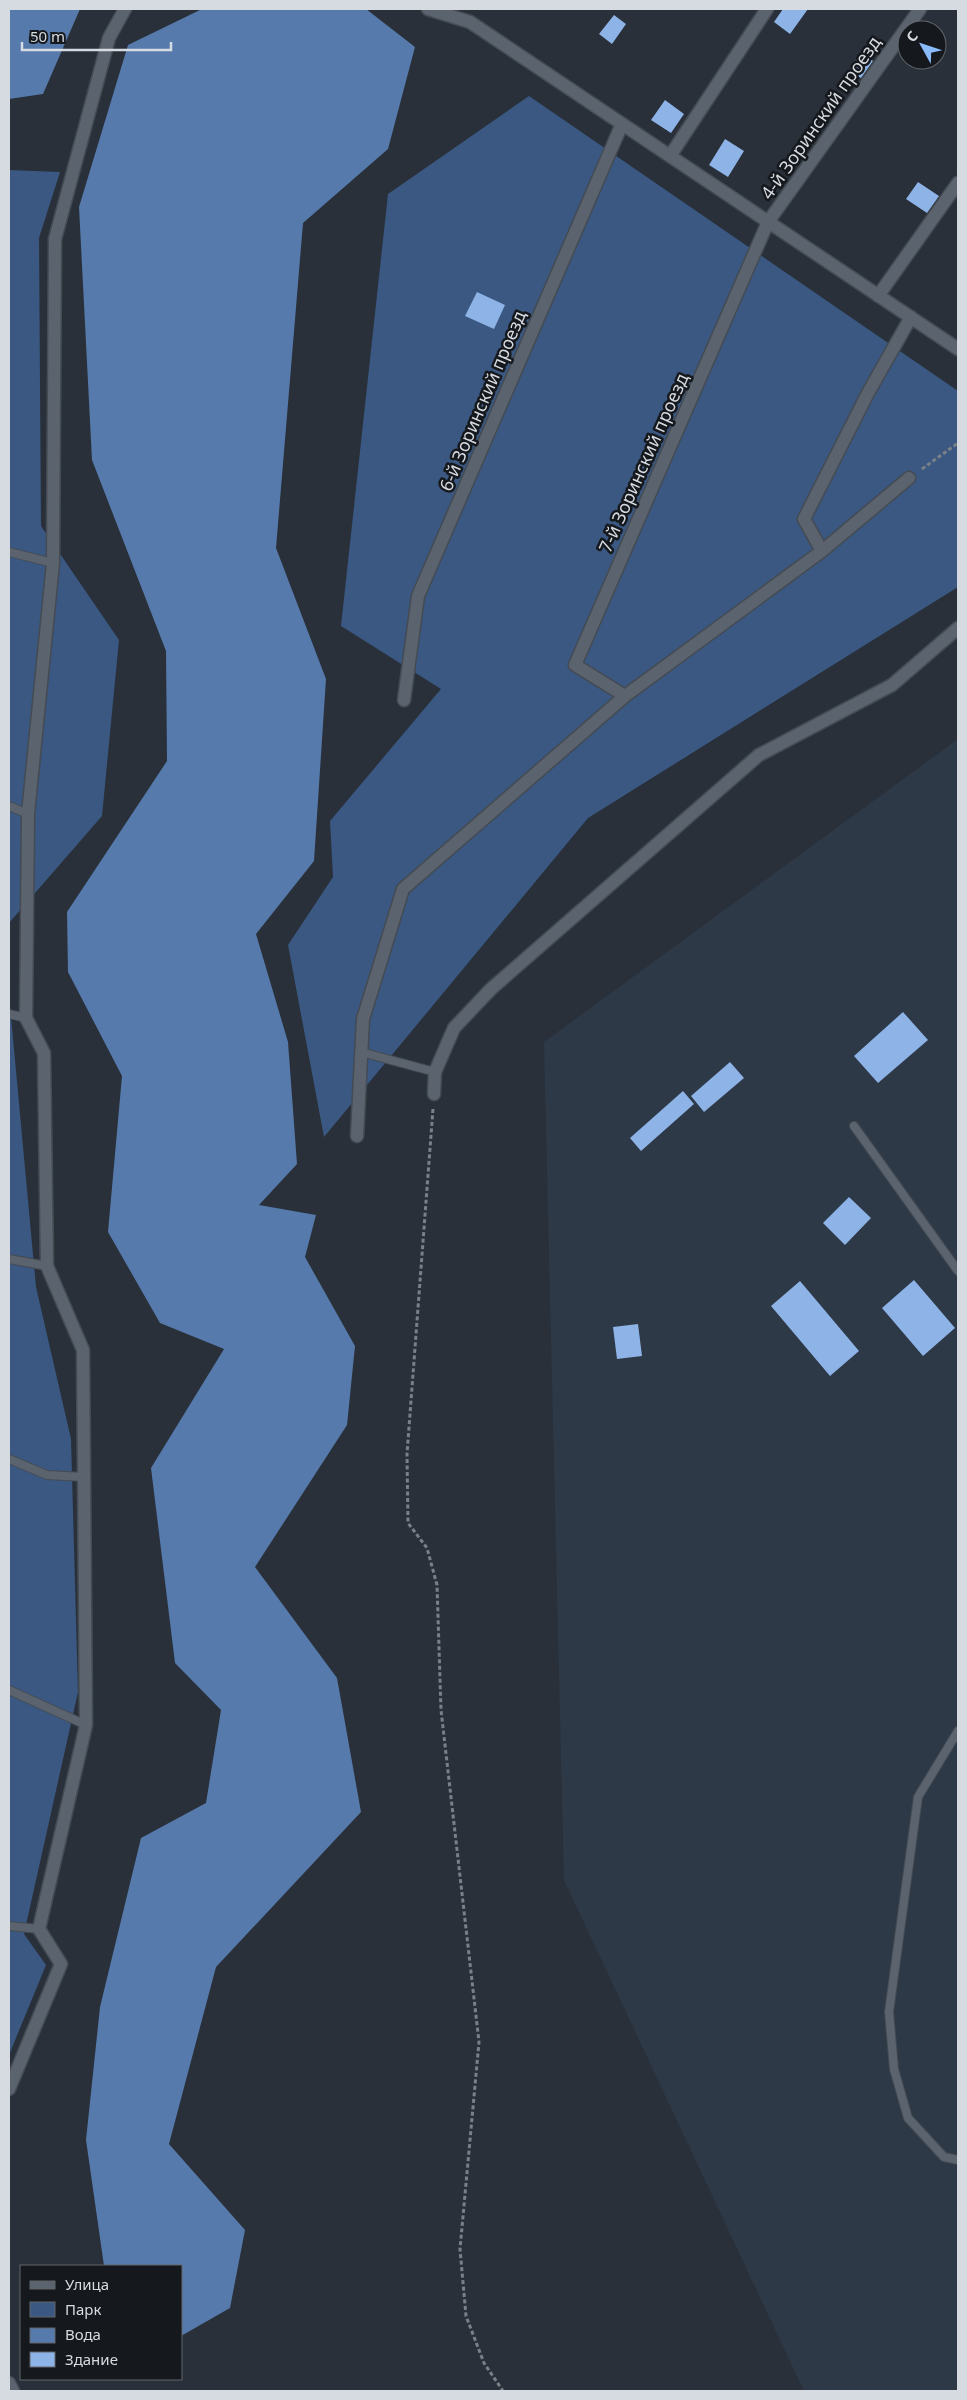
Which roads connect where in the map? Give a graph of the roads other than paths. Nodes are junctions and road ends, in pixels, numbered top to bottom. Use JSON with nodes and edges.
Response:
{"nodes":[{"id":1,"x":125,"y":9,"type":"edge"},
{"id":2,"x":428,"y":9,"type":"edge"},
{"id":3,"x":767,"y":9,"type":"edge"},
{"id":4,"x":920,"y":9,"type":"edge"},
{"id":5,"x":622,"y":124,"type":"junction"},
{"id":6,"x":670,"y":156,"type":"junction"},
{"id":7,"x":958,"y":183,"type":"edge"},
{"id":8,"x":768,"y":222,"type":"junction"},
{"id":9,"x":878,"y":296,"type":"junction"},
{"id":10,"x":911,"y":317,"type":"junction"},
{"id":11,"x":958,"y":349,"type":"edge"},
{"id":12,"x":909,"y":478,"type":"road end"},
{"id":13,"x":822,"y":551,"type":"junction"},
{"id":14,"x":9,"y":552,"type":"edge"},
{"id":15,"x":53,"y":563,"type":"junction"},
{"id":16,"x":958,"y":628,"type":"edge"},
{"id":17,"x":625,"y":696,"type":"junction"},
{"id":18,"x":404,"y":700,"type":"dead end"},
{"id":19,"x":9,"y":806,"type":"edge"},
{"id":20,"x":28,"y":814,"type":"junction"},
{"id":21,"x":9,"y":1014,"type":"edge"},
{"id":22,"x":26,"y":1018,"type":"junction"},
{"id":23,"x":361,"y":1052,"type":"junction"},
{"id":24,"x":435,"y":1072,"type":"junction"},
{"id":25,"x":434,"y":1094,"type":"road end"},
{"id":26,"x":854,"y":1126,"type":"dead end"},
{"id":27,"x":358,"y":1136,"type":"dead end"},
{"id":28,"x":9,"y":1259,"type":"edge"},
{"id":29,"x":47,"y":1266,"type":"junction"},
{"id":30,"x":958,"y":1271,"type":"edge"},
{"id":31,"x":9,"y":1459,"type":"edge"},
{"id":32,"x":84,"y":1477,"type":"junction"},
{"id":33,"x":9,"y":1690,"type":"edge"},
{"id":34,"x":86,"y":1725,"type":"junction"},
{"id":35,"x":958,"y":1731,"type":"edge"},
{"id":36,"x":9,"y":1926,"type":"edge"},
{"id":37,"x":39,"y":1929,"type":"junction"},
{"id":38,"x":9,"y":2089,"type":"edge"},
{"id":39,"x":958,"y":2160,"type":"edge"},
{"id":40,"x":9,"y":2383,"type":"edge"},
{"id":41,"x":13,"y":2391,"type":"edge"}],
"edges":[{"from":1,"to":15,"type":"street"},
{"from":2,"to":5,"type":"street"},
{"from":3,"to":6,"type":"street"},
{"from":4,"to":8,"type":"street","name":"4-й Зоринский проезд"},
{"from":5,"to":6,"type":"street"},
{"from":5,"to":18,"type":"street","name":"6-й Зоринский проезд"},
{"from":6,"to":8,"type":"street"},
{"from":7,"to":9,"type":"street"},
{"from":8,"to":9,"type":"street"},
{"from":8,"to":17,"type":"street","name":"7-й Зоринский проезд"},
{"from":9,"to":10,"type":"street"},
{"from":10,"to":11,"type":"street"},
{"from":10,"to":13,"type":"street"},
{"from":12,"to":13,"type":"street"},
{"from":13,"to":17,"type":"street"},
{"from":14,"to":15,"type":"lane"},
{"from":15,"to":20,"type":"street"},
{"from":16,"to":24,"type":"street"},
{"from":17,"to":23,"type":"street"},
{"from":19,"to":20,"type":"lane"},
{"from":20,"to":22,"type":"street"},
{"from":21,"to":22,"type":"lane"},
{"from":22,"to":29,"type":"street"},
{"from":23,"to":24,"type":"lane"},
{"from":23,"to":27,"type":"street"},
{"from":24,"to":25,"type":"street"},
{"from":26,"to":30,"type":"lane"},
{"from":28,"to":29,"type":"lane"},
{"from":29,"to":32,"type":"street"},
{"from":31,"to":32,"type":"lane"},
{"from":32,"to":34,"type":"street"},
{"from":33,"to":34,"type":"lane"},
{"from":34,"to":37,"type":"street"},
{"from":35,"to":39,"type":"lane"},
{"from":36,"to":37,"type":"lane"},
{"from":37,"to":38,"type":"street"},
{"from":40,"to":41,"type":"street"}]}
